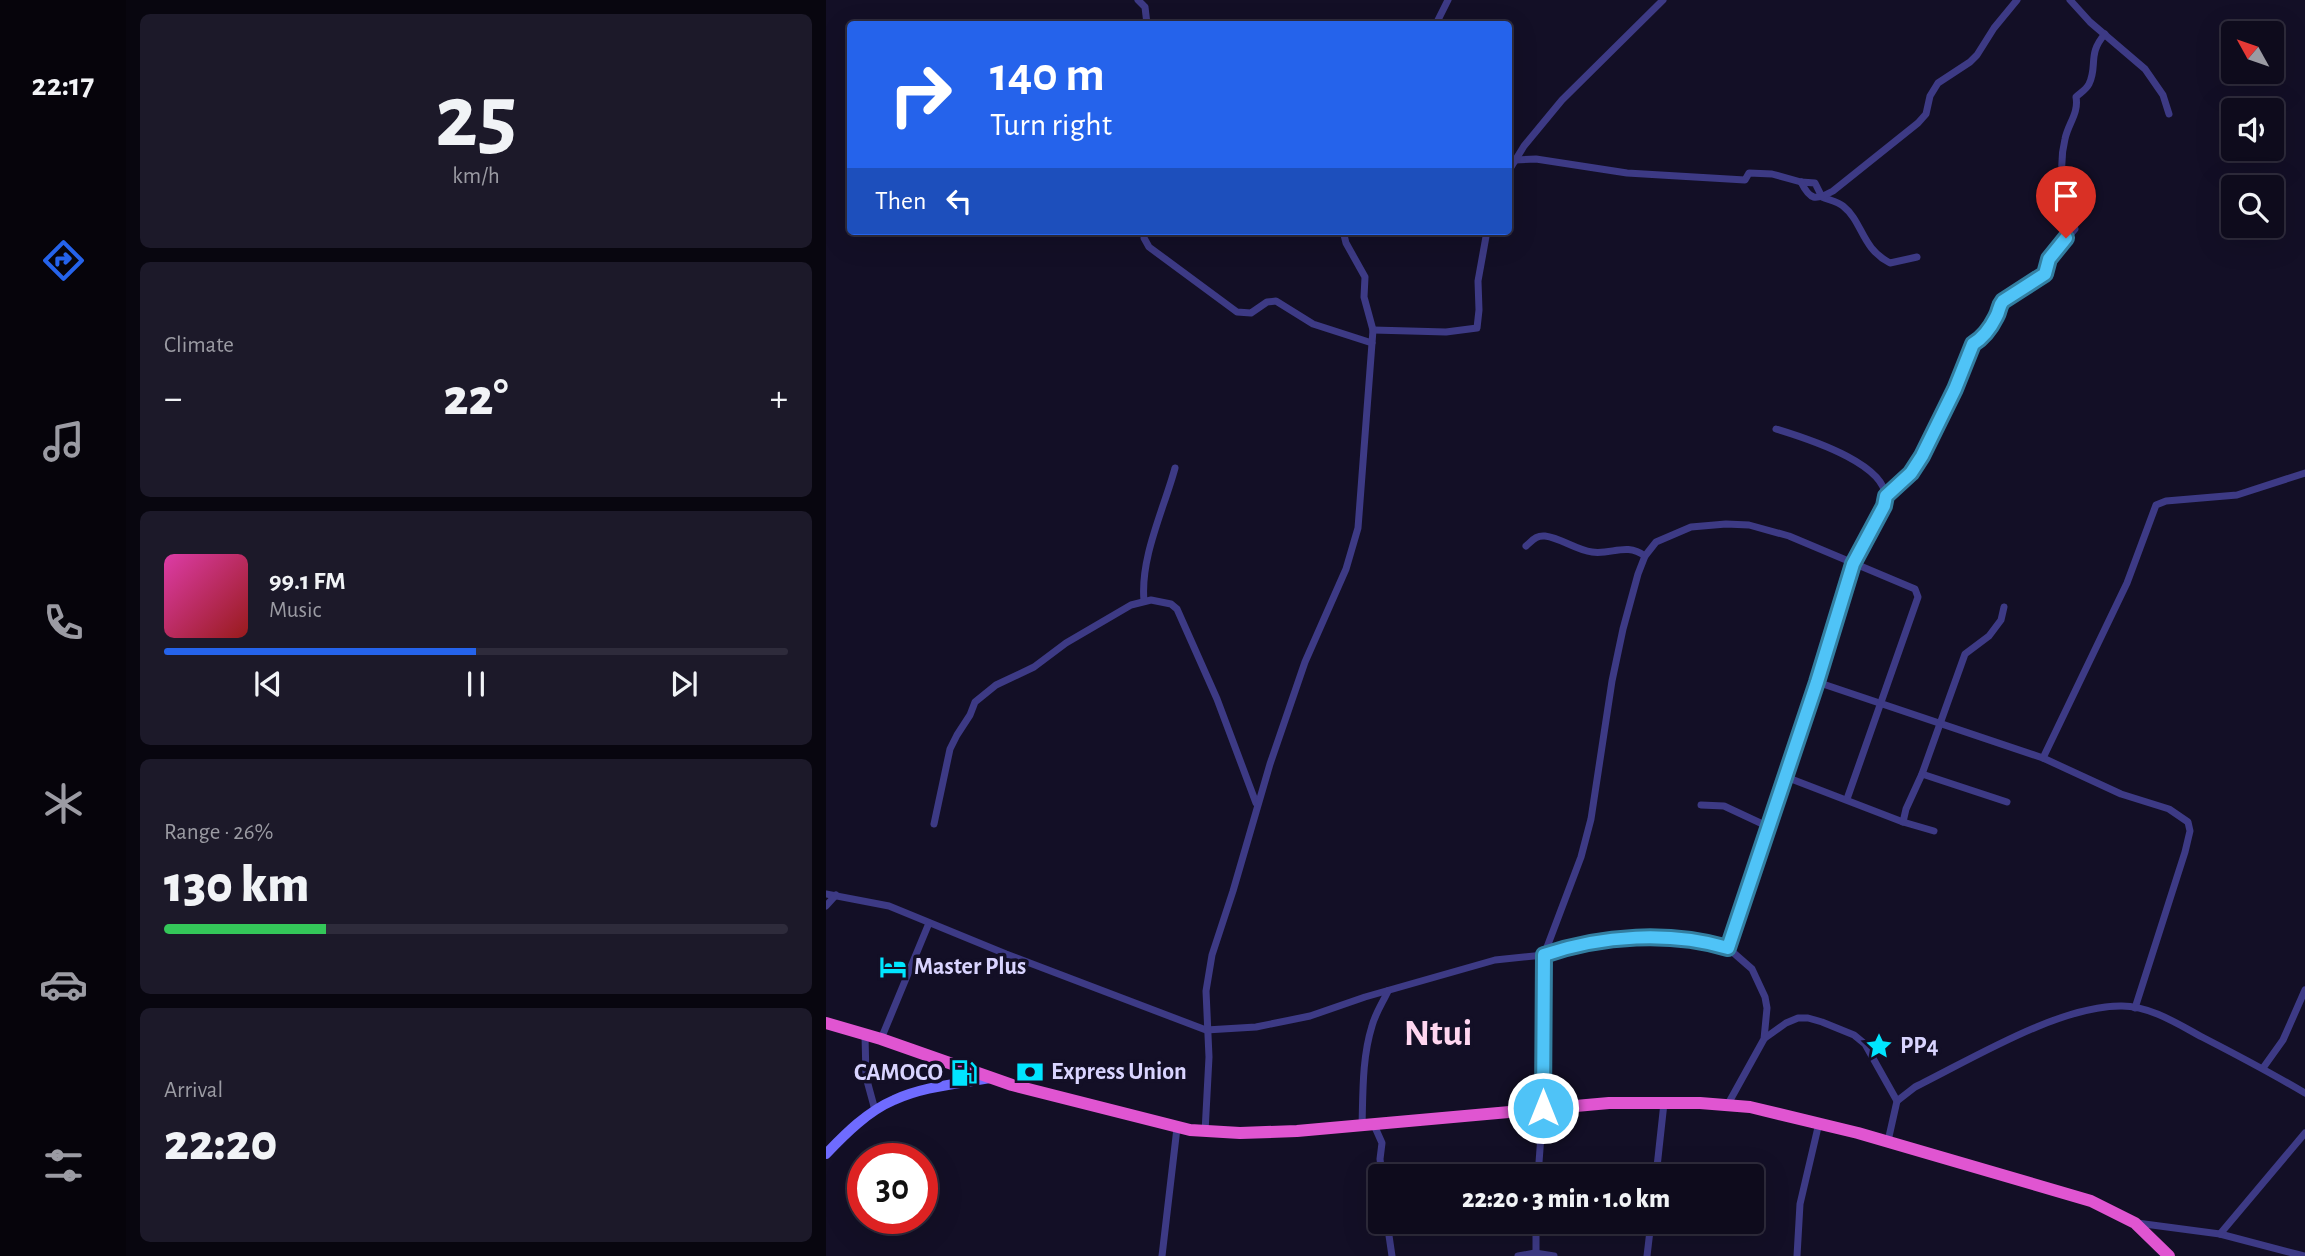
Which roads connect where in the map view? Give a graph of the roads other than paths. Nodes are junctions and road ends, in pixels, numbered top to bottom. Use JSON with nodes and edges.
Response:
{"nodes":[{"id":1,"x":1138,"y":0,"type":"edge"},
{"id":2,"x":1448,"y":0,"type":"edge"},
{"id":3,"x":1663,"y":0,"type":"edge"},
{"id":4,"x":2017,"y":0,"type":"edge"},
{"id":5,"x":2070,"y":0,"type":"edge"},
{"id":6,"x":1147,"y":21,"type":"edge"},
{"id":7,"x":1438,"y":21,"type":"edge"},
{"id":8,"x":2105,"y":34,"type":"junction"},
{"id":9,"x":2169,"y":114,"type":"dead end"},
{"id":10,"x":1515,"y":160,"type":"junction"},
{"id":11,"x":1512,"y":165,"type":"edge"},
{"id":12,"x":1801,"y":182,"type":"junction"},
{"id":13,"x":1822,"y":197,"type":"junction"},
{"id":14,"x":1144,"y":235,"type":"edge"},
{"id":15,"x":1344,"y":235,"type":"edge"},
{"id":16,"x":1486,"y":235,"type":"edge"},
{"id":17,"x":1917,"y":257,"type":"dead end"},
{"id":18,"x":1373,"y":330,"type":"junction"},
{"id":19,"x":1372,"y":343,"type":"junction"},
{"id":20,"x":1776,"y":429,"type":"dead end"},
{"id":21,"x":1175,"y":468,"type":"dead end"},
{"id":22,"x":2305,"y":473,"type":"edge"},
{"id":23,"x":1886,"y":496,"type":"junction"},
{"id":24,"x":1526,"y":547,"type":"dead end"},
{"id":25,"x":1646,"y":556,"type":"junction"},
{"id":26,"x":1853,"y":564,"type":"junction"},
{"id":27,"x":1144,"y":601,"type":"junction"},
{"id":28,"x":2004,"y":607,"type":"dead end"},
{"id":29,"x":1817,"y":682,"type":"junction"},
{"id":30,"x":1880,"y":704,"type":"junction"},
{"id":31,"x":1941,"y":724,"type":"junction"},
{"id":32,"x":2043,"y":758,"type":"junction"},
{"id":33,"x":1922,"y":774,"type":"junction"},
{"id":34,"x":1786,"y":777,"type":"junction"},
{"id":35,"x":1847,"y":799,"type":"junction"},
{"id":36,"x":2007,"y":802,"type":"dead end"},
{"id":37,"x":1257,"y":804,"type":"junction"},
{"id":38,"x":1701,"y":805,"type":"dead end"},
{"id":39,"x":1900,"y":821,"type":"junction"},
{"id":40,"x":934,"y":824,"type":"dead end"},
{"id":41,"x":1769,"y":827,"type":"junction"},
{"id":42,"x":1934,"y":831,"type":"dead end"},
{"id":43,"x":826,"y":894,"type":"edge"},
{"id":44,"x":836,"y":895,"type":"junction"},
{"id":45,"x":826,"y":906,"type":"edge"},
{"id":46,"x":929,"y":923,"type":"junction"},
{"id":47,"x":1728,"y":948,"type":"junction"},
{"id":48,"x":1544,"y":955,"type":"junction"},
{"id":49,"x":2305,"y":990,"type":"edge"},
{"id":50,"x":1388,"y":991,"type":"junction"},
{"id":51,"x":2136,"y":1008,"type":"junction"},
{"id":52,"x":826,"y":1023,"type":"edge"},
{"id":53,"x":1206,"y":1030,"type":"junction"},
{"id":54,"x":865,"y":1035,"type":"junction"},
{"id":55,"x":1764,"y":1038,"type":"junction"},
{"id":56,"x":881,"y":1039,"type":"junction"},
{"id":57,"x":2263,"y":1068,"type":"junction"},
{"id":58,"x":990,"y":1078,"type":"junction"},
{"id":59,"x":2305,"y":1093,"type":"edge"},
{"id":60,"x":1898,"y":1101,"type":"junction"},
{"id":61,"x":1664,"y":1103,"type":"junction"},
{"id":62,"x":1728,"y":1104,"type":"junction"},
{"id":63,"x":1543,"y":1108,"type":"junction"},
{"id":64,"x":875,"y":1110,"type":"junction"},
{"id":65,"x":1819,"y":1122,"type":"junction"},
{"id":66,"x":1368,"y":1125,"type":"junction"},
{"id":67,"x":1177,"y":1128,"type":"junction"},
{"id":68,"x":1205,"y":1132,"type":"junction"},
{"id":69,"x":2305,"y":1133,"type":"edge"},
{"id":70,"x":1888,"y":1141,"type":"junction"},
{"id":71,"x":826,"y":1154,"type":"edge"},
{"id":72,"x":1381,"y":1164,"type":"edge"},
{"id":73,"x":1539,"y":1164,"type":"edge"},
{"id":74,"x":1657,"y":1164,"type":"edge"},
{"id":75,"x":2135,"y":1223,"type":"junction"},
{"id":76,"x":1389,"y":1234,"type":"edge"},
{"id":77,"x":1536,"y":1234,"type":"edge"},
{"id":78,"x":1650,"y":1234,"type":"edge"},
{"id":79,"x":2220,"y":1234,"type":"junction"},
{"id":80,"x":1536,"y":1255,"type":"edge"},
{"id":81,"x":1162,"y":1256,"type":"edge"},
{"id":82,"x":1392,"y":1256,"type":"edge"},
{"id":83,"x":1518,"y":1256,"type":"edge"},
{"id":84,"x":1554,"y":1256,"type":"edge"},
{"id":85,"x":1647,"y":1256,"type":"edge"},
{"id":86,"x":1797,"y":1256,"type":"edge"},
{"id":87,"x":2168,"y":1256,"type":"edge"},
{"id":88,"x":2304,"y":1256,"type":"edge"}],
"edges":[{"from":1,"to":6,"type":"street"},
{"from":2,"to":7,"type":"street"},
{"from":3,"to":10,"type":"street"},
{"from":4,"to":13,"type":"street"},
{"from":5,"to":8,"type":"street"},
{"from":8,"to":9,"type":"street"},
{"from":8,"to":23,"type":"street"},
{"from":10,"to":11,"type":"street"},
{"from":10,"to":12,"type":"street"},
{"from":12,"to":13,"type":"street"},
{"from":12,"to":13,"type":"street"},
{"from":13,"to":17,"type":"street"},
{"from":14,"to":19,"type":"street"},
{"from":15,"to":18,"type":"street"},
{"from":16,"to":18,"type":"street"},
{"from":18,"to":19,"type":"street"},
{"from":19,"to":37,"type":"street"},
{"from":20,"to":23,"type":"street"},
{"from":21,"to":27,"type":"street"},
{"from":22,"to":32,"type":"street"},
{"from":23,"to":26,"type":"street"},
{"from":24,"to":25,"type":"street"},
{"from":25,"to":26,"type":"street"},
{"from":25,"to":48,"type":"street"},
{"from":26,"to":29,"type":"street"},
{"from":26,"to":30,"type":"street"},
{"from":27,"to":37,"type":"street"},
{"from":27,"to":40,"type":"street"},
{"from":28,"to":31,"type":"street"},
{"from":29,"to":30,"type":"street"},
{"from":29,"to":34,"type":"street"},
{"from":30,"to":31,"type":"street"},
{"from":30,"to":35,"type":"street"},
{"from":31,"to":32,"type":"street"},
{"from":31,"to":33,"type":"street"},
{"from":32,"to":51,"type":"street"},
{"from":33,"to":36,"type":"street"},
{"from":33,"to":39,"type":"street"},
{"from":34,"to":35,"type":"street"},
{"from":34,"to":41,"type":"street"},
{"from":35,"to":39,"type":"street"},
{"from":37,"to":53,"type":"street"},
{"from":38,"to":41,"type":"street"},
{"from":39,"to":42,"type":"street"},
{"from":41,"to":47,"type":"street"},
{"from":43,"to":44,"type":"street"},
{"from":44,"to":45,"type":"street"},
{"from":44,"to":46,"type":"street"},
{"from":46,"to":53,"type":"street"},
{"from":46,"to":56,"type":"street"},
{"from":47,"to":48,"type":"street"},
{"from":47,"to":55,"type":"street"},
{"from":48,"to":50,"type":"street"},
{"from":48,"to":63,"type":"street"},
{"from":49,"to":57,"type":"street"},
{"from":50,"to":53,"type":"street"},
{"from":50,"to":66,"type":"street"},
{"from":51,"to":57,"type":"street"},
{"from":51,"to":60,"type":"street"},
{"from":52,"to":54,"type":"highway"},
{"from":53,"to":68,"type":"street"},
{"from":54,"to":56,"type":"highway"},
{"from":54,"to":64,"type":"street"},
{"from":55,"to":60,"type":"street"},
{"from":55,"to":62,"type":"street"},
{"from":56,"to":58,"type":"highway"},
{"from":57,"to":59,"type":"street"},
{"from":58,"to":64,"type":"main road"},
{"from":58,"to":67,"type":"highway"},
{"from":60,"to":70,"type":"street"},
{"from":61,"to":62,"type":"highway"},
{"from":61,"to":63,"type":"highway"},
{"from":61,"to":74,"type":"street"},
{"from":62,"to":65,"type":"highway"},
{"from":63,"to":66,"type":"highway"},
{"from":63,"to":73,"type":"street"},
{"from":64,"to":71,"type":"main road"},
{"from":65,"to":70,"type":"highway"},
{"from":65,"to":86,"type":"street"},
{"from":66,"to":68,"type":"highway"},
{"from":66,"to":72,"type":"street"},
{"from":67,"to":68,"type":"highway"},
{"from":67,"to":81,"type":"street"},
{"from":69,"to":79,"type":"street"},
{"from":70,"to":75,"type":"highway"},
{"from":75,"to":79,"type":"street"},
{"from":75,"to":87,"type":"highway"},
{"from":76,"to":82,"type":"street"},
{"from":77,"to":80,"type":"street"},
{"from":78,"to":85,"type":"street"},
{"from":79,"to":88,"type":"street"},
{"from":80,"to":83,"type":"street"},
{"from":80,"to":84,"type":"street"}]}
